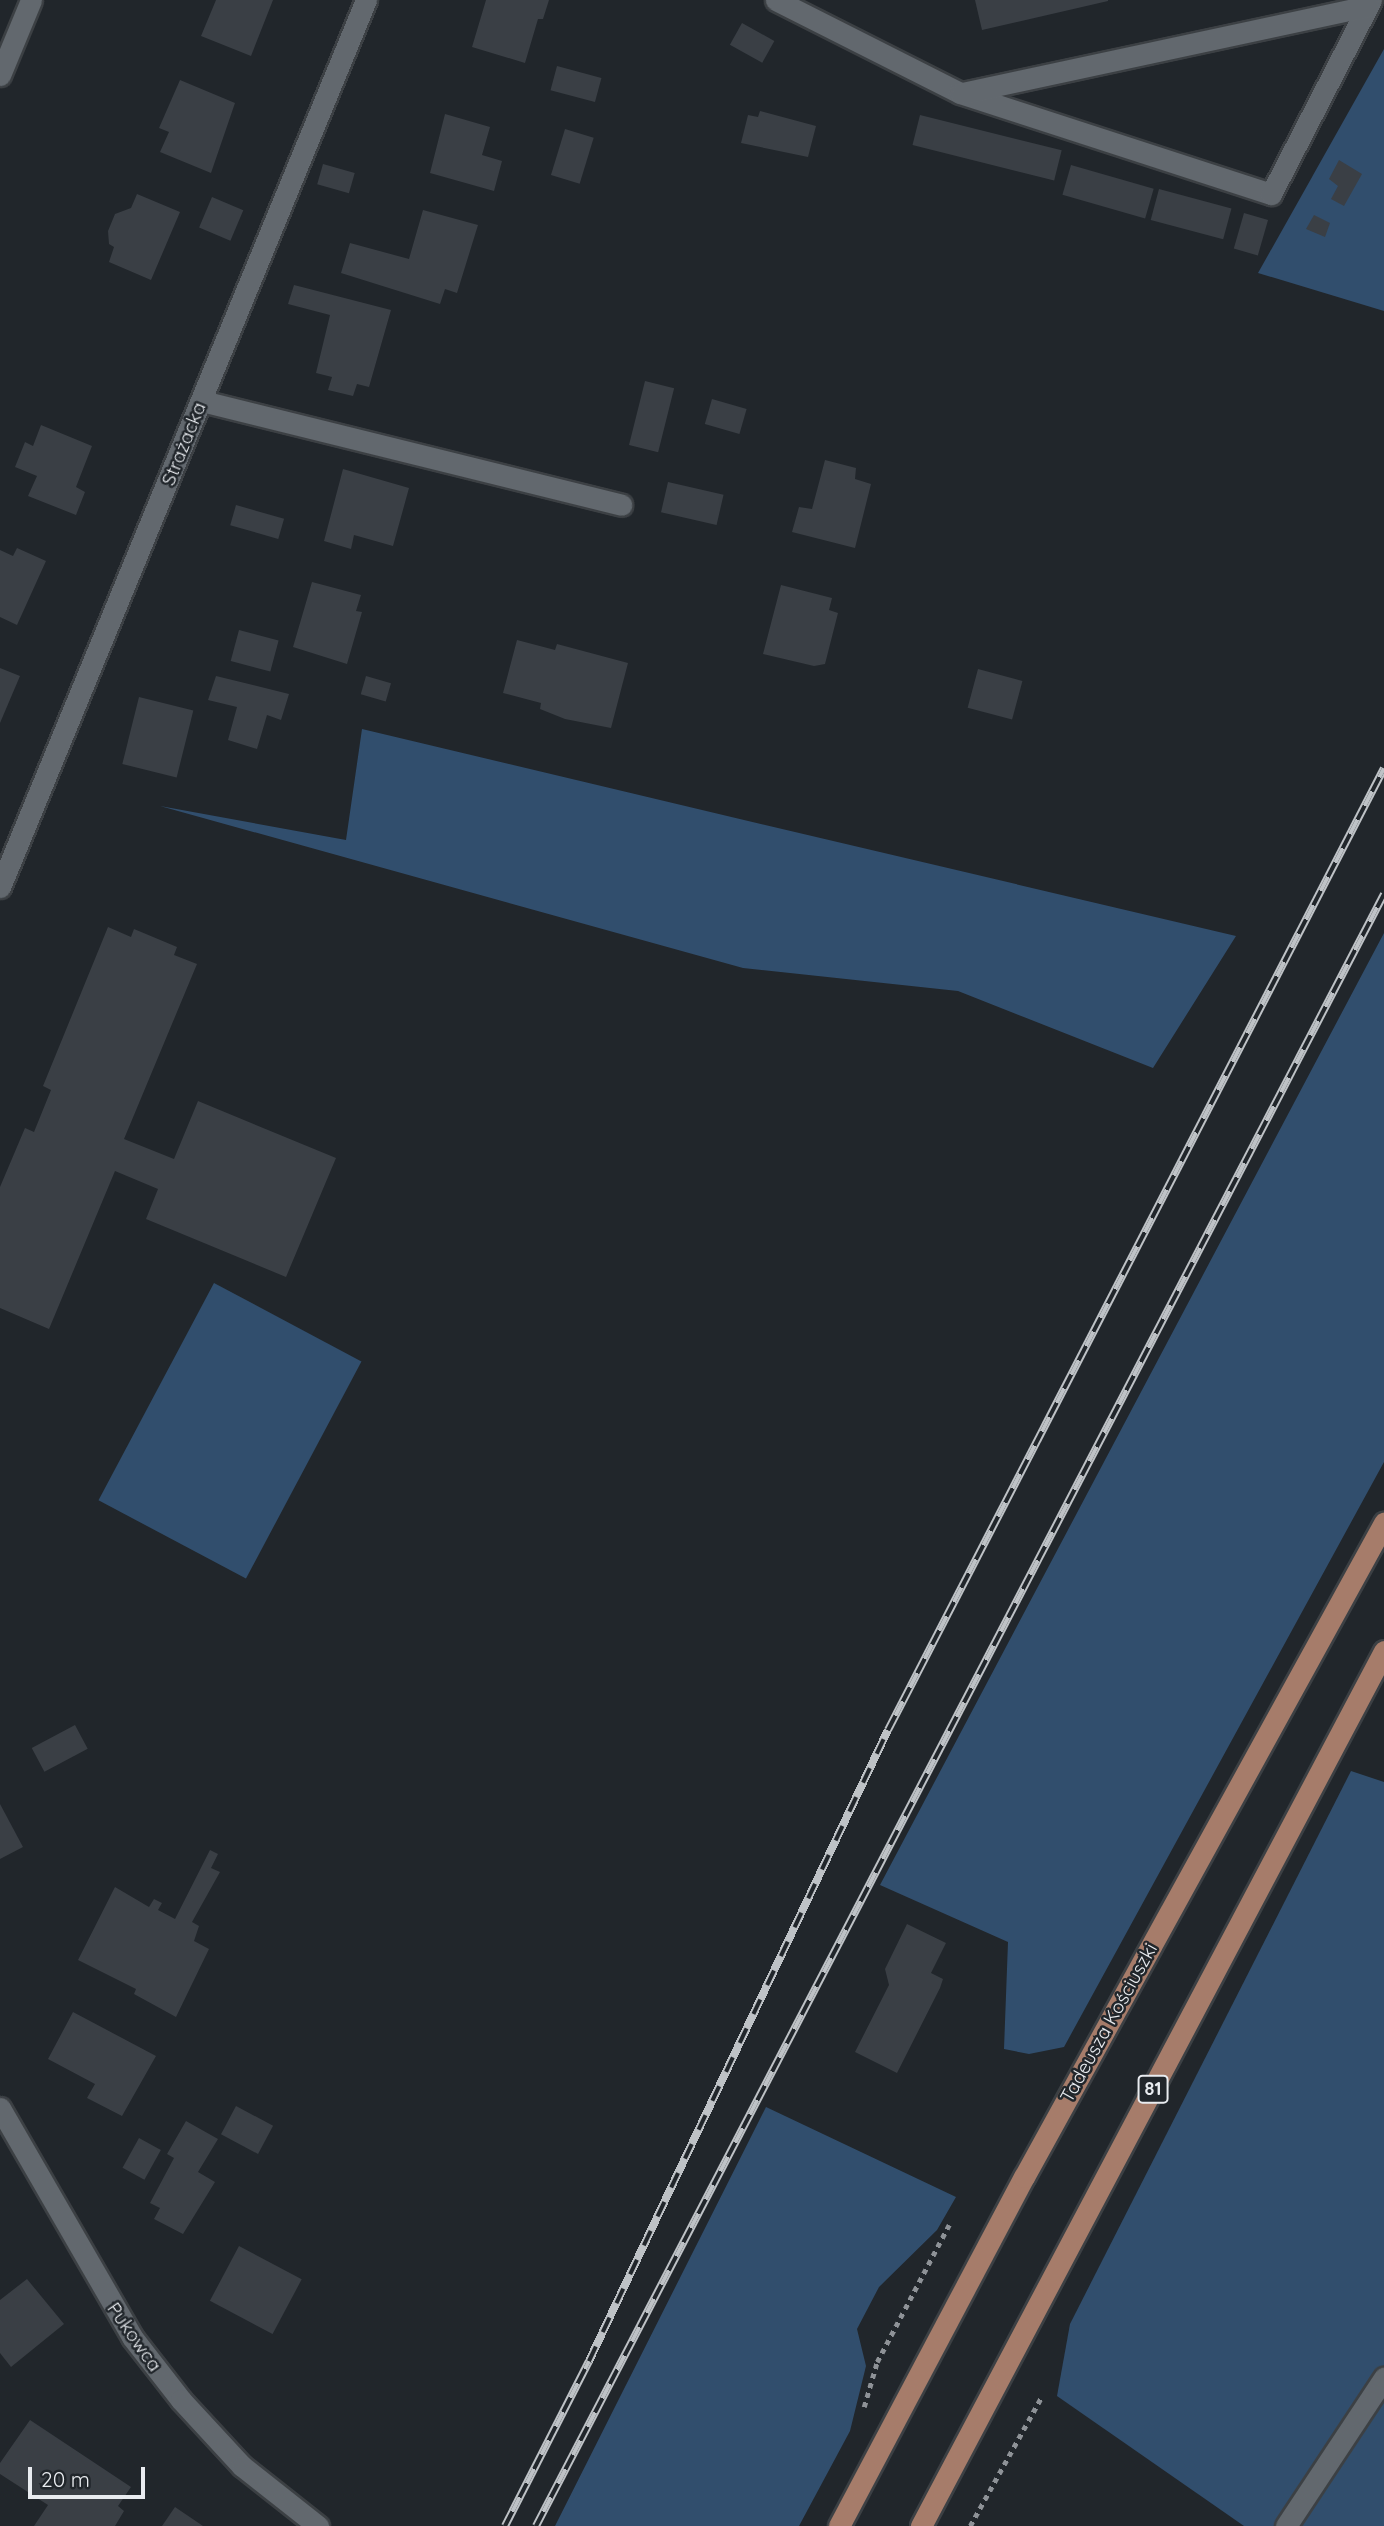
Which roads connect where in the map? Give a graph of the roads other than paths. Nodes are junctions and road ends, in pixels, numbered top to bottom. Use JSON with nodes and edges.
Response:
{"nodes":[{"id":1,"x":31,"y":0,"type":"edge"},
{"id":2,"x":366,"y":0,"type":"edge"},
{"id":3,"x":776,"y":0,"type":"edge"},
{"id":4,"x":1370,"y":3,"type":"edge"},
{"id":5,"x":0,"y":75,"type":"edge"},
{"id":6,"x":960,"y":93,"type":"junction"},
{"id":7,"x":202,"y":401,"type":"junction"},
{"id":8,"x":621,"y":505,"type":"dead end"},
{"id":9,"x":0,"y":887,"type":"edge"},
{"id":10,"x":1384,"y":1523,"type":"edge"},
{"id":11,"x":1384,"y":1651,"type":"edge"},
{"id":12,"x":0,"y":2108,"type":"edge"},
{"id":13,"x":1384,"y":2378,"type":"edge"},
{"id":14,"x":318,"y":2526,"type":"edge"},
{"id":15,"x":839,"y":2526,"type":"edge"},
{"id":16,"x":921,"y":2526,"type":"edge"},
{"id":17,"x":1286,"y":2526,"type":"edge"}],
"edges":[{"from":1,"to":5,"type":"street"},
{"from":2,"to":7,"type":"street","name":"Strażacka"},
{"from":3,"to":6,"type":"street"},
{"from":4,"to":6,"type":"street"},
{"from":4,"to":6,"type":"street"},
{"from":7,"to":8,"type":"street"},
{"from":7,"to":9,"type":"street","name":"Strażacka"},
{"from":10,"to":15,"type":"main road","name":"Tadeusza Kościuszki"},
{"from":11,"to":16,"type":"main road","number":"81"},
{"from":12,"to":14,"type":"street","name":"Pukowca"},
{"from":13,"to":17,"type":"street"}]}
